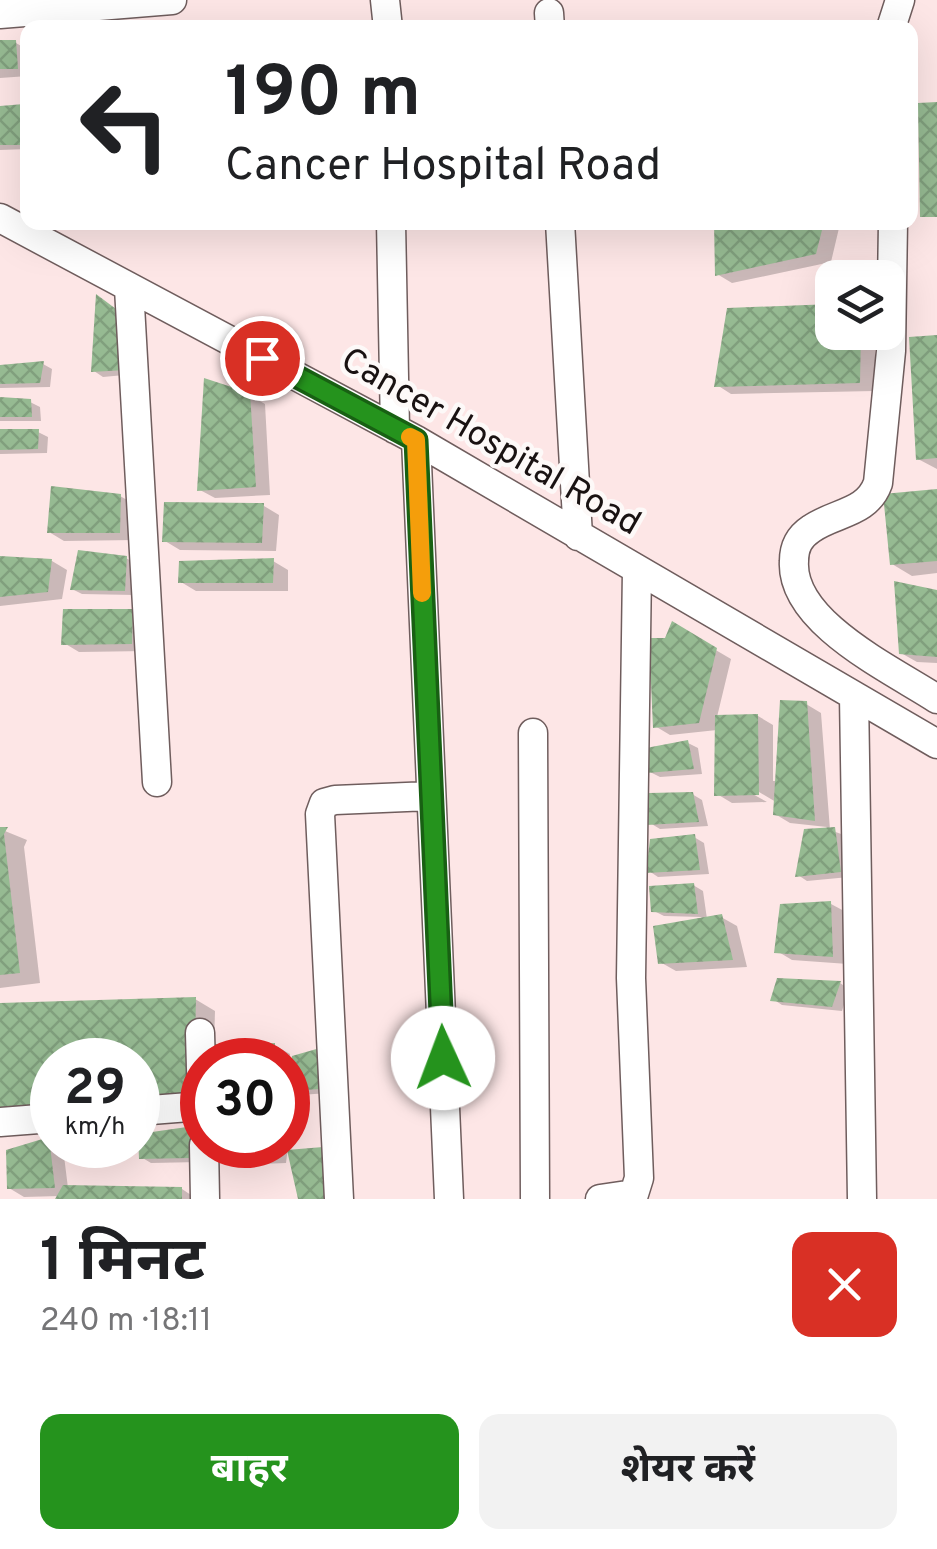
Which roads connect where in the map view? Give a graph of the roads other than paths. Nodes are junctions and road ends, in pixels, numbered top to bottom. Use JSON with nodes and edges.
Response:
{"nodes":[{"id":1,"x":172,"y":0,"type":"edge"},
{"id":2,"x":29,"y":13,"type":"edge"},
{"id":3,"x":0,"y":14,"type":"edge"},
{"id":4,"x":392,"y":230,"type":"edge"},
{"id":5,"x":560,"y":230,"type":"edge"},
{"id":6,"x":893,"y":230,"type":"edge"},
{"id":7,"x":44,"y":232,"type":"edge"},
{"id":8,"x":130,"y":288,"type":"junction"},
{"id":9,"x":405,"y":435,"type":"junction"},
{"id":10,"x":578,"y":536,"type":"junction"},
{"id":11,"x":637,"y":570,"type":"junction"},
{"id":12,"x":854,"y":696,"type":"junction"},
{"id":13,"x":937,"y":698,"type":"edge"},
{"id":14,"x":532,"y":733,"type":"dead end"},
{"id":15,"x":937,"y":744,"type":"edge"},
{"id":16,"x":156,"y":782,"type":"dead end"},
{"id":17,"x":430,"y":796,"type":"junction"},
{"id":18,"x":200,"y":1033,"type":"dead end"},
{"id":19,"x":200,"y":1038,"type":"edge"},
{"id":20,"x":30,"y":1120,"type":"edge"},
{"id":21,"x":0,"y":1122,"type":"edge"},
{"id":22,"x":204,"y":1168,"type":"edge"},
{"id":23,"x":205,"y":1199,"type":"edge"},
{"id":24,"x":340,"y":1199,"type":"edge"},
{"id":25,"x":449,"y":1199,"type":"edge"},
{"id":26,"x":535,"y":1199,"type":"edge"},
{"id":27,"x":600,"y":1199,"type":"edge"},
{"id":28,"x":862,"y":1199,"type":"edge"}],
"edges":[{"from":1,"to":2,"type":"street"},
{"from":2,"to":3,"type":"street"},
{"from":4,"to":9,"type":"street"},
{"from":5,"to":10,"type":"street"},
{"from":6,"to":13,"type":"street"},
{"from":7,"to":8,"type":"street","name":"Cancer Hospital Road"},
{"from":8,"to":9,"type":"street","name":"Cancer Hospital Road"},
{"from":8,"to":16,"type":"street"},
{"from":9,"to":10,"type":"street","name":"Cancer Hospital Road"},
{"from":9,"to":17,"type":"street"},
{"from":10,"to":11,"type":"street","name":"Cancer Hospital Road"},
{"from":11,"to":12,"type":"street","name":"Cancer Hospital Road"},
{"from":11,"to":27,"type":"street"},
{"from":12,"to":15,"type":"street","name":"Cancer Hospital Road"},
{"from":12,"to":28,"type":"street"},
{"from":14,"to":26,"type":"street"},
{"from":17,"to":24,"type":"street"},
{"from":17,"to":25,"type":"street"},
{"from":18,"to":19,"type":"street"},
{"from":20,"to":21,"type":"street"},
{"from":22,"to":23,"type":"street"}]}
